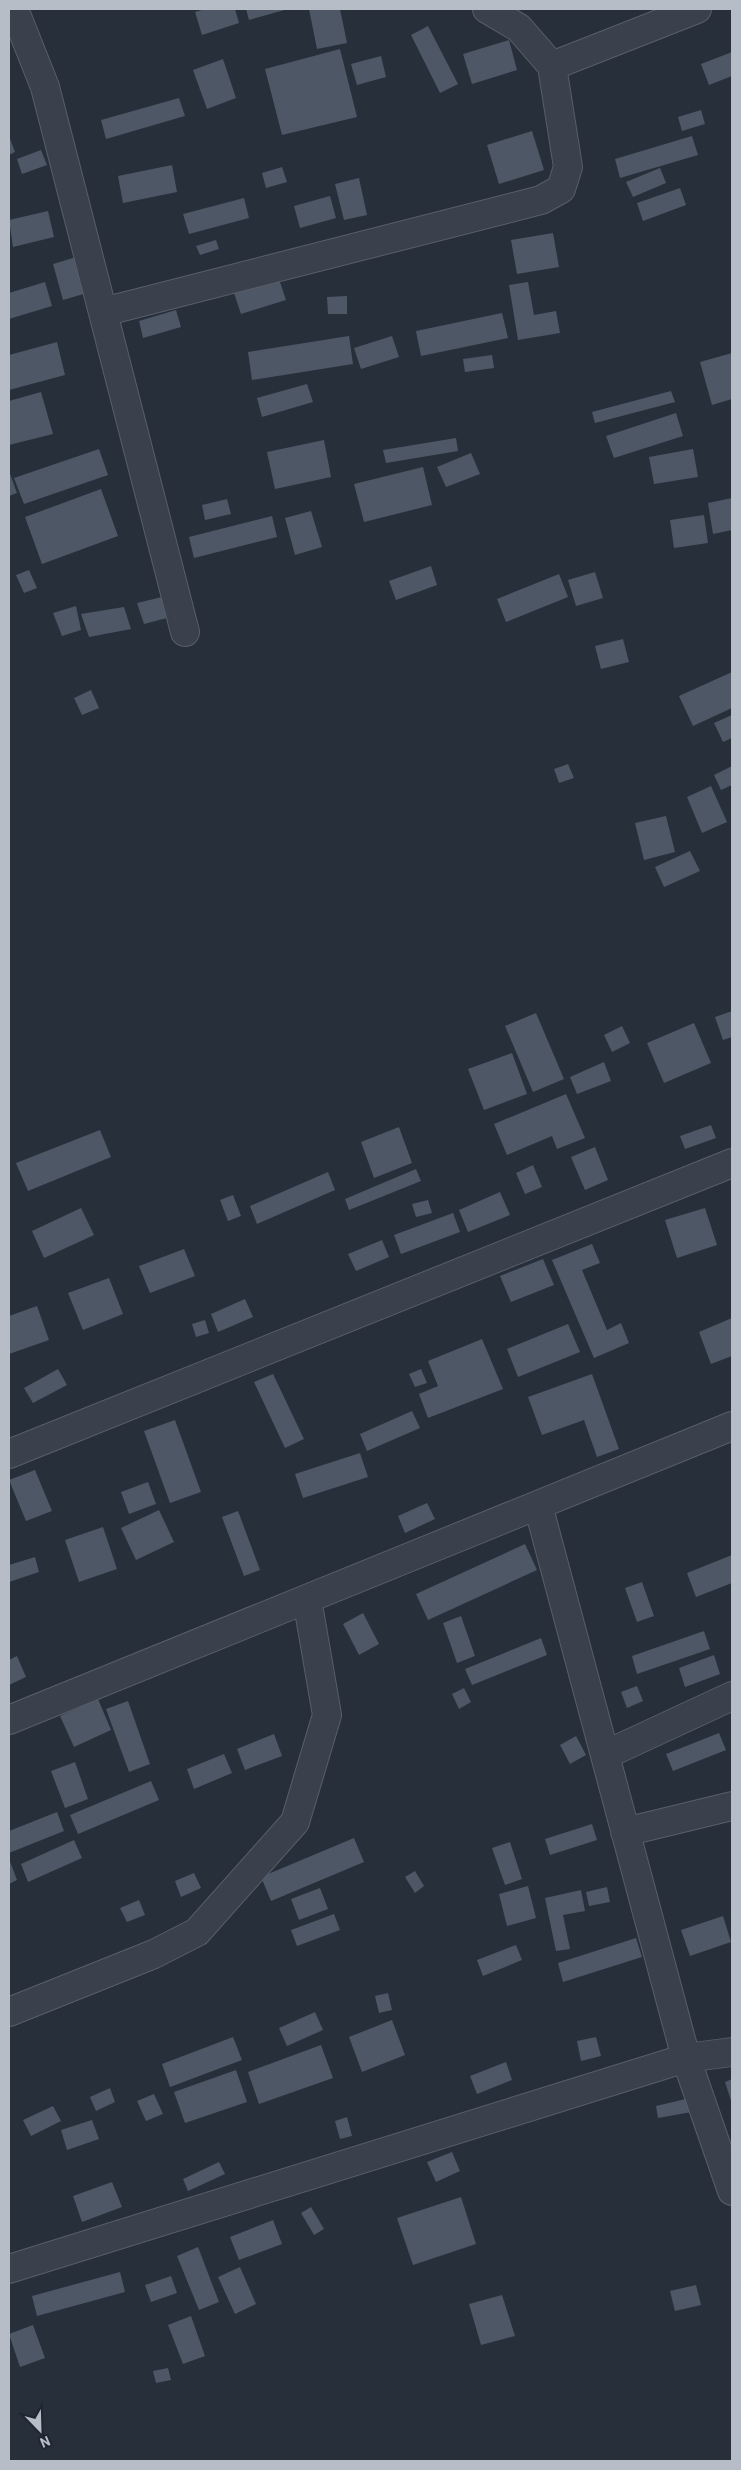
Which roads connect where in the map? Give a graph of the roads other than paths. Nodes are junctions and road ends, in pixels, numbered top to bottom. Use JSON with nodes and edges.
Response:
{"nodes":[{"id":1,"x":14,"y":9,"type":"edge"},
{"id":2,"x":487,"y":9,"type":"edge"},
{"id":3,"x":697,"y":9,"type":"edge"},
{"id":4,"x":552,"y":66,"type":"junction"},
{"id":5,"x":103,"y":312,"type":"junction"},
{"id":6,"x":186,"y":632,"type":"dead end"},
{"id":7,"x":732,"y":1163,"type":"edge"},
{"id":8,"x":732,"y":1426,"type":"edge"},
{"id":9,"x":9,"y":1454,"type":"edge"},
{"id":10,"x":538,"y":1505,"type":"junction"},
{"id":11,"x":307,"y":1599,"type":"junction"},
{"id":12,"x":732,"y":1696,"type":"edge"},
{"id":13,"x":9,"y":1720,"type":"edge"},
{"id":14,"x":604,"y":1755,"type":"junction"},
{"id":15,"x":732,"y":1806,"type":"edge"},
{"id":16,"x":625,"y":1832,"type":"junction"},
{"id":17,"x":9,"y":2012,"type":"edge"},
{"id":18,"x":732,"y":2052,"type":"edge"},
{"id":19,"x":686,"y":2058,"type":"junction"},
{"id":20,"x":732,"y":2191,"type":"edge"},
{"id":21,"x":9,"y":2269,"type":"edge"}],
"edges":[{"from":1,"to":5,"type":"street"},
{"from":2,"to":4,"type":"street"},
{"from":3,"to":4,"type":"street"},
{"from":4,"to":5,"type":"street"},
{"from":5,"to":6,"type":"street"},
{"from":7,"to":9,"type":"street"},
{"from":8,"to":10,"type":"street"},
{"from":10,"to":11,"type":"street"},
{"from":10,"to":14,"type":"street"},
{"from":11,"to":13,"type":"street"},
{"from":11,"to":17,"type":"street"},
{"from":12,"to":14,"type":"street"},
{"from":14,"to":16,"type":"street"},
{"from":15,"to":16,"type":"street"},
{"from":16,"to":19,"type":"street"},
{"from":18,"to":19,"type":"street"},
{"from":19,"to":20,"type":"street"},
{"from":19,"to":21,"type":"street"}]}
